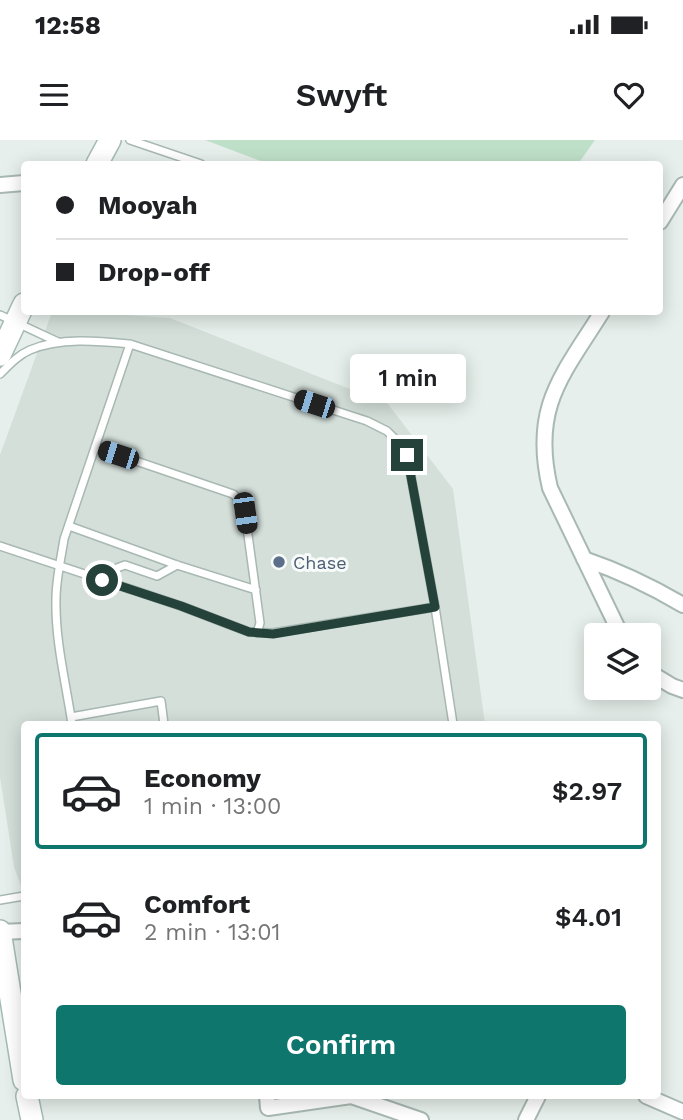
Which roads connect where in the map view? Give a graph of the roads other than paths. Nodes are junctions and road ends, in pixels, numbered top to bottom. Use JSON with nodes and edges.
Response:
{"nodes":[{"id":1,"x":110,"y":140,"type":"edge"},
{"id":2,"x":130,"y":140,"type":"edge"},
{"id":3,"x":99,"y":161,"type":"edge"},
{"id":4,"x":192,"y":161,"type":"edge"},
{"id":5,"x":21,"y":183,"type":"edge"},
{"id":6,"x":0,"y":185,"type":"edge"},
{"id":7,"x":683,"y":186,"type":"edge"},
{"id":8,"x":663,"y":217,"type":"edge"},
{"id":9,"x":13,"y":313,"type":"edge"},
{"id":10,"x":601,"y":315,"type":"edge"},
{"id":11,"x":58,"y":342,"type":"junction"},
{"id":12,"x":130,"y":344,"type":"junction"},
{"id":13,"x":0,"y":355,"type":"edge"},
{"id":14,"x":0,"y":374,"type":"edge"},
{"id":15,"x":95,"y":447,"type":"junction"},
{"id":16,"x":69,"y":526,"type":"junction"},
{"id":17,"x":0,"y":546,"type":"edge"},
{"id":18,"x":12,"y":550,"type":"junction"},
{"id":19,"x":0,"y":553,"type":"edge"},
{"id":20,"x":584,"y":558,"type":"junction"},
{"id":21,"x":177,"y":565,"type":"junction"},
{"id":22,"x":59,"y":566,"type":"junction"},
{"id":23,"x":102,"y":580,"type":"junction"},
{"id":24,"x":256,"y":590,"type":"junction"},
{"id":25,"x":683,"y":605,"type":"edge"},
{"id":26,"x":435,"y":607,"type":"junction"},
{"id":27,"x":615,"y":623,"type":"edge"},
{"id":28,"x":257,"y":633,"type":"junction"},
{"id":29,"x":661,"y":679,"type":"edge"},
{"id":30,"x":683,"y":690,"type":"edge"},
{"id":31,"x":72,"y":721,"type":"edge"},
{"id":32,"x":164,"y":721,"type":"edge"},
{"id":33,"x":453,"y":721,"type":"edge"},
{"id":34,"x":21,"y":896,"type":"edge"},
{"id":35,"x":0,"y":900,"type":"edge"},
{"id":36,"x":21,"y":931,"type":"edge"},
{"id":37,"x":0,"y":932,"type":"edge"},
{"id":38,"x":21,"y":1069,"type":"edge"},
{"id":39,"x":28,"y":1099,"type":"edge"},
{"id":40,"x":330,"y":1099,"type":"edge"},
{"id":41,"x":360,"y":1099,"type":"edge"},
{"id":42,"x":537,"y":1099,"type":"edge"},
{"id":43,"x":653,"y":1099,"type":"edge"},
{"id":44,"x":269,"y":1108,"type":"edge"},
{"id":45,"x":683,"y":1112,"type":"edge"},
{"id":46,"x":32,"y":1120,"type":"edge"},
{"id":47,"x":421,"y":1120,"type":"edge"},
{"id":48,"x":527,"y":1120,"type":"edge"}],
"edges":[{"from":1,"to":3,"type":"main road"},
{"from":2,"to":4,"type":"lane"},
{"from":5,"to":6,"type":"street"},
{"from":7,"to":8,"type":"street"},
{"from":9,"to":11,"type":"lane"},
{"from":9,"to":13,"type":"main road"},
{"from":10,"to":20,"type":"street"},
{"from":11,"to":12,"type":"lane"},
{"from":11,"to":14,"type":"lane"},
{"from":12,"to":15,"type":"lane"},
{"from":12,"to":26,"type":"lane"},
{"from":15,"to":16,"type":"lane"},
{"from":15,"to":24,"type":"lane"},
{"from":16,"to":21,"type":"lane"},
{"from":16,"to":22,"type":"lane"},
{"from":17,"to":18,"type":"lane"},
{"from":18,"to":19,"type":"lane"},
{"from":18,"to":22,"type":"lane"},
{"from":20,"to":25,"type":"street"},
{"from":20,"to":27,"type":"street"},
{"from":21,"to":23,"type":"lane"},
{"from":21,"to":24,"type":"lane"},
{"from":22,"to":23,"type":"lane"},
{"from":22,"to":31,"type":"lane"},
{"from":23,"to":28,"type":"lane"},
{"from":24,"to":28,"type":"lane"},
{"from":26,"to":28,"type":"lane"},
{"from":26,"to":33,"type":"lane"},
{"from":29,"to":30,"type":"street"},
{"from":31,"to":32,"type":"lane"},
{"from":34,"to":35,"type":"lane"},
{"from":36,"to":37,"type":"street"},
{"from":37,"to":38,"type":"main road"},
{"from":39,"to":46,"type":"main road"},
{"from":40,"to":44,"type":"street"},
{"from":41,"to":47,"type":"street"},
{"from":42,"to":48,"type":"street"},
{"from":43,"to":45,"type":"street"}]}
